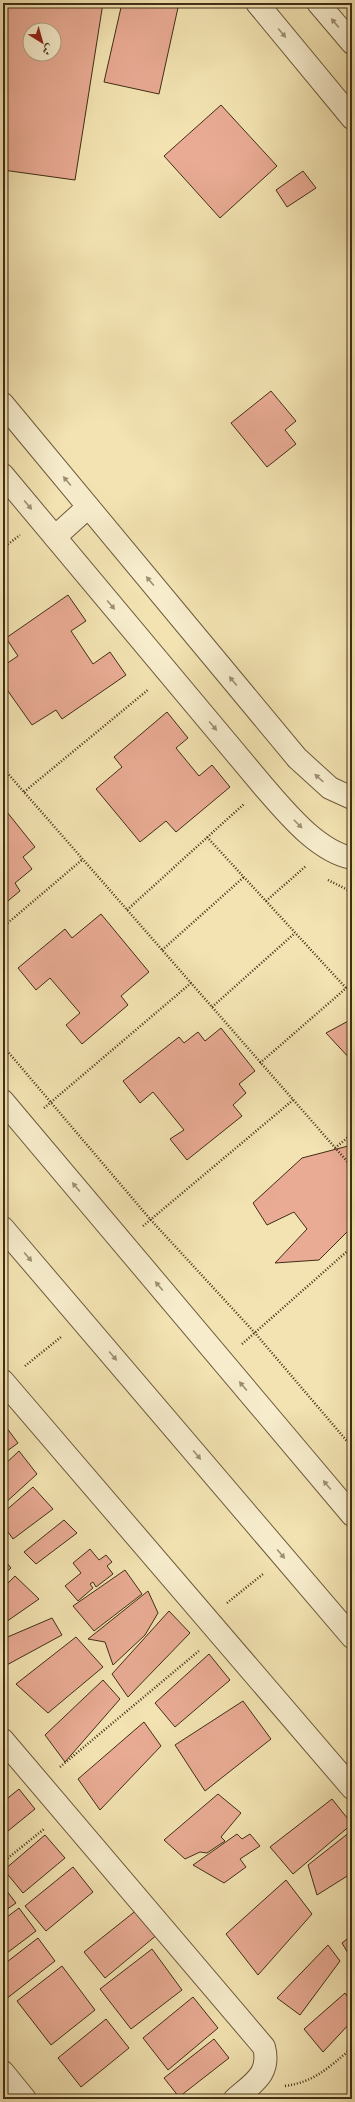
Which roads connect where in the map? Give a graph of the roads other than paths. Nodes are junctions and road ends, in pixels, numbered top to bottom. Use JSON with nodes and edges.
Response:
{"nodes":[{"id":1,"x":257,"y":3,"type":"edge"},
{"id":2,"x":318,"y":3,"type":"edge"},
{"id":3,"x":352,"y":43,"type":"edge"},
{"id":4,"x":352,"y":118,"type":"edge"},
{"id":5,"x":3,"y":404,"type":"edge"},
{"id":6,"x":3,"y":475,"type":"edge"},
{"id":7,"x":88,"y":507,"type":"junction"},
{"id":8,"x":55,"y":537,"type":"junction"},
{"id":9,"x":352,"y":798,"type":"edge"},
{"id":10,"x":352,"y":858,"type":"edge"},
{"id":11,"x":3,"y":1101,"type":"edge"},
{"id":12,"x":3,"y":1228,"type":"edge"},
{"id":13,"x":4,"y":1382,"type":"edge"},
{"id":14,"x":352,"y":1515,"type":"edge"},
{"id":15,"x":352,"y":1637,"type":"edge"},
{"id":16,"x":3,"y":1740,"type":"edge"},
{"id":17,"x":352,"y":1788,"type":"edge"},
{"id":18,"x":3,"y":2072,"type":"edge"},
{"id":19,"x":26,"y":2099,"type":"edge"},
{"id":20,"x":235,"y":2099,"type":"edge"}],
"edges":[{"from":1,"to":4,"type":"street","one_way":true},
{"from":3,"to":2,"type":"street","one_way":true},
{"from":7,"to":5,"type":"street","one_way":true},
{"from":6,"to":8,"type":"street","one_way":true},
{"from":7,"to":8,"type":"street"},
{"from":9,"to":7,"type":"street","one_way":true},
{"from":8,"to":10,"type":"street","one_way":true},
{"from":14,"to":11,"type":"street","one_way":true},
{"from":12,"to":15,"type":"street","one_way":true},
{"from":13,"to":17,"type":"street"},
{"from":16,"to":20,"type":"street"},
{"from":18,"to":19,"type":"street"}]}
